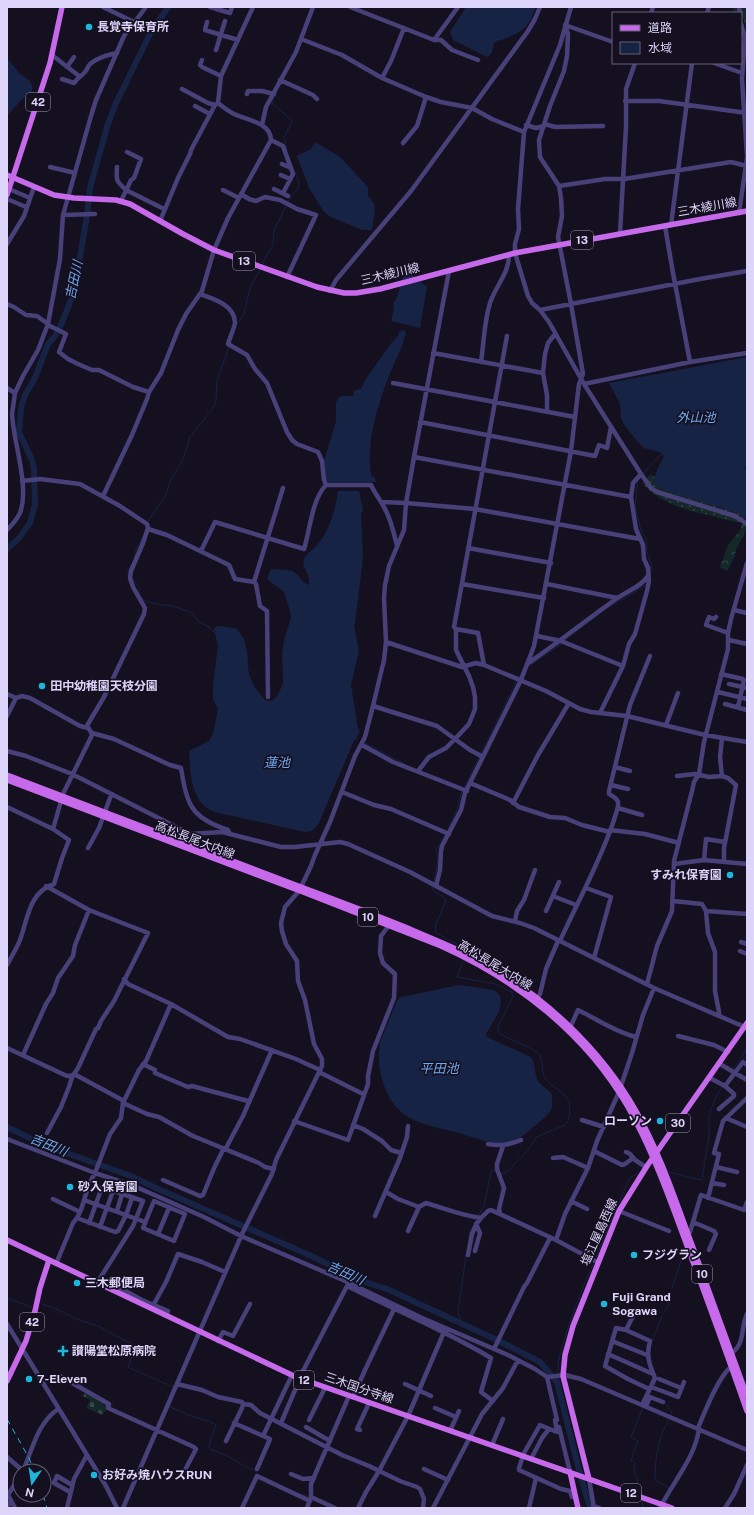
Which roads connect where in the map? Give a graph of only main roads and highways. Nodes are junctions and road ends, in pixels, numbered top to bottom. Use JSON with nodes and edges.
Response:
{"nodes":[{"id":1,"x":62,"y":7,"type":"edge"},
{"id":2,"x":10,"y":176,"type":"edge"},
{"id":3,"x":7,"y":195,"type":"edge"},
{"id":4,"x":747,"y":211,"type":"edge"},
{"id":5,"x":7,"y":775,"type":"edge"},
{"id":6,"x":7,"y":780,"type":"edge"},
{"id":7,"x":61,"y":798,"type":"junction"},
{"id":8,"x":300,"y":889,"type":"junction"},
{"id":9,"x":746,"y":1026,"type":"edge"},
{"id":10,"x":619,"y":1089,"type":"junction"},
{"id":11,"x":657,"y":1152,"type":"junction"},
{"id":12,"x":653,"y":1157,"type":"junction"},
{"id":13,"x":7,"y":1240,"type":"edge"},
{"id":14,"x":49,"y":1260,"type":"junction"},
{"id":15,"x":730,"y":1355,"type":"junction"},
{"id":16,"x":733,"y":1365,"type":"junction"},
{"id":17,"x":7,"y":1381,"type":"edge"},
{"id":18,"x":747,"y":1396,"type":"edge"},
{"id":19,"x":747,"y":1411,"type":"edge"},
{"id":20,"x":571,"y":1473,"type":"junction"},
{"id":21,"x":589,"y":1478,"type":"junction"},
{"id":22,"x":661,"y":1506,"type":"edge"},
{"id":23,"x":578,"y":1508,"type":"edge"},
{"id":24,"x":672,"y":1508,"type":"edge"}],
"edges":[{"from":1,"to":2,"type":"main road","number":"42"},
{"from":2,"to":3,"type":"main road","number":"42"},
{"from":2,"to":4,"type":"main road","name":"三木綾川線","number":"13"},
{"from":5,"to":7,"type":"main road","name":"高松長尾大内線","number":"10"},
{"from":6,"to":7,"type":"main road","name":"高松長尾大内線","number":"10"},
{"from":7,"to":8,"type":"main road","name":"高松長尾大内線","number":"10"},
{"from":8,"to":10,"type":"main road","name":"高松長尾大内線","number":"10"},
{"from":8,"to":10,"type":"main road","name":"高松長尾大内線","number":"10"},
{"from":9,"to":11,"type":"main road","name":"塩江屋島西線","number":"30"},
{"from":10,"to":11,"type":"main road","name":"高松長尾大内線","number":"10"},
{"from":10,"to":12,"type":"main road","name":"高松長尾大内線","number":"10"},
{"from":11,"to":12,"type":"main road","name":"塩江屋島西線","number":"30"},
{"from":11,"to":15,"type":"main road","name":"高松長尾大内線","number":"10"},
{"from":12,"to":15,"type":"main road","name":"高松長尾大内線","number":"10"},
{"from":12,"to":21,"type":"main road","name":"塩江屋島西線","number":"30"},
{"from":13,"to":14,"type":"main road","name":"三木国分寺線"},
{"from":14,"to":17,"type":"main road","number":"42"},
{"from":14,"to":20,"type":"main road","name":"三木国分寺線","number":"12"},
{"from":15,"to":16,"type":"main road","name":"高松長尾大内線","number":"10"},
{"from":16,"to":18,"type":"main road","name":"高松長尾大内線","number":"10"},
{"from":16,"to":19,"type":"main road","name":"高松長尾大内線","number":"10"},
{"from":20,"to":21,"type":"main road","name":"三木国分寺線","number":"12"},
{"from":20,"to":23,"type":"main road"},
{"from":21,"to":22,"type":"main road","name":"三木国分寺線","number":"12"},
{"from":22,"to":24,"type":"main road","name":"三木国分寺線","number":"12"}]}
